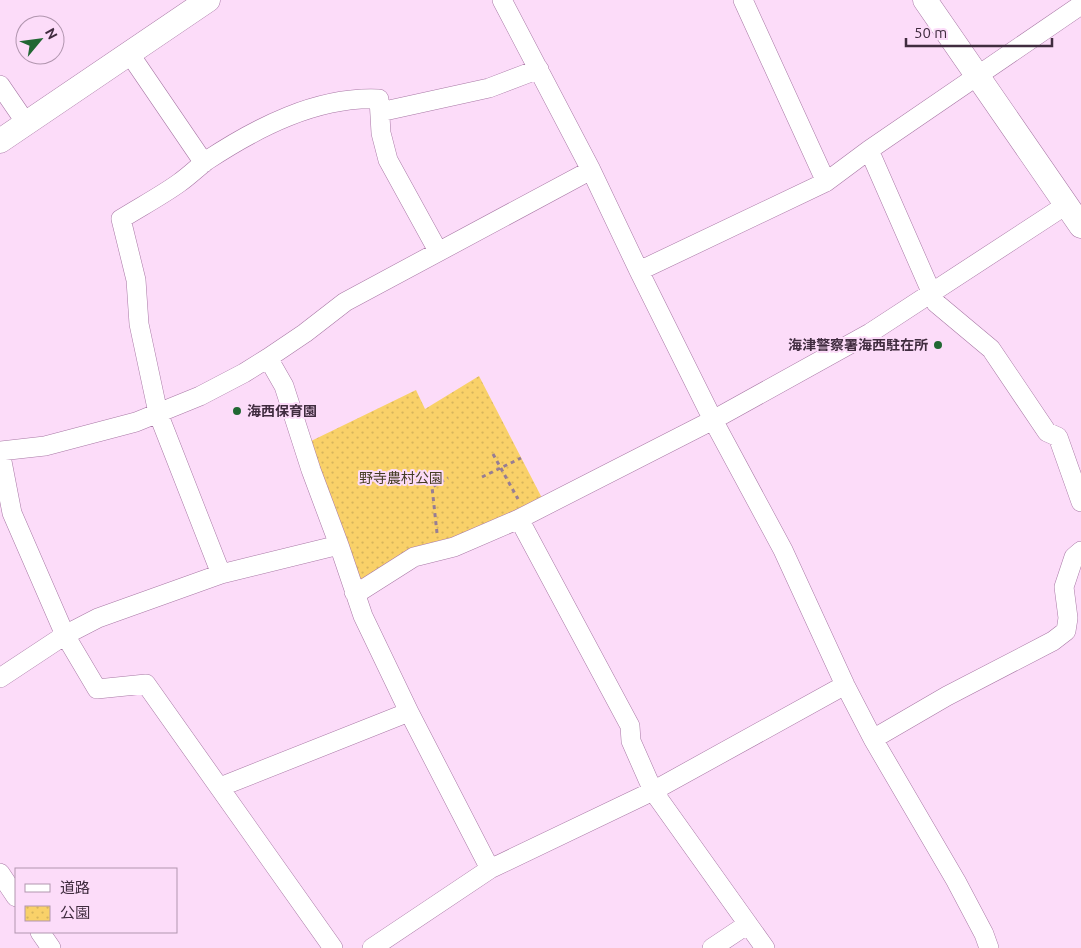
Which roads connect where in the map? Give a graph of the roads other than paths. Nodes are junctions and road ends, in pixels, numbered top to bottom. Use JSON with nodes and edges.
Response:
{"nodes":[{"id":1,"x":208,"y":0,"type":"edge"},
{"id":2,"x":502,"y":0,"type":"edge"},
{"id":3,"x":743,"y":0,"type":"edge"},
{"id":4,"x":925,"y":0,"type":"edge"},
{"id":5,"x":1081,"y":5,"type":"edge"},
{"id":6,"x":129,"y":53,"type":"junction"},
{"id":7,"x":539,"y":69,"type":"junction"},
{"id":8,"x":977,"y":76,"type":"junction"},
{"id":9,"x":0,"y":85,"type":"edge"},
{"id":10,"x":380,"y":112,"type":"junction"},
{"id":11,"x":26,"y":123,"type":"junction"},
{"id":12,"x":0,"y":141,"type":"edge"},
{"id":13,"x":868,"y":150,"type":"junction"},
{"id":14,"x":204,"y":163,"type":"junction"},
{"id":15,"x":591,"y":170,"type":"junction"},
{"id":16,"x":826,"y":182,"type":"junction"},
{"id":17,"x":1066,"y":205,"type":"junction"},
{"id":18,"x":1081,"y":226,"type":"edge"},
{"id":19,"x":438,"y":251,"type":"junction"},
{"id":20,"x":639,"y":271,"type":"junction"},
{"id":21,"x":930,"y":292,"type":"junction"},
{"id":22,"x":268,"y":358,"type":"junction"},
{"id":23,"x":158,"y":413,"type":"junction"},
{"id":24,"x":713,"y":420,"type":"junction"},
{"id":25,"x":0,"y":451,"type":"edge"},
{"id":26,"x":1081,"y":502,"type":"edge"},
{"id":27,"x":514,"y":511,"type":"junction"},
{"id":28,"x":339,"y":545,"type":"junction"},
{"id":29,"x":1081,"y":552,"type":"edge"},
{"id":30,"x":221,"y":574,"type":"junction"},
{"id":31,"x":354,"y":592,"type":"junction"},
{"id":32,"x":1074,"y":632,"type":"edge"},
{"id":33,"x":66,"y":635,"type":"junction"},
{"id":34,"x":0,"y":678,"type":"edge"},
{"id":35,"x":845,"y":685,"type":"junction"},
{"id":36,"x":410,"y":712,"type":"junction"},
{"id":37,"x":873,"y":739,"type":"junction"},
{"id":38,"x":220,"y":787,"type":"junction"},
{"id":39,"x":653,"y":791,"type":"junction"},
{"id":40,"x":490,"y":869,"type":"junction"},
{"id":41,"x":0,"y":873,"type":"edge"},
{"id":42,"x":15,"y":896,"type":"edge"},
{"id":43,"x":748,"y":924,"type":"junction"},
{"id":44,"x":41,"y":933,"type":"edge"},
{"id":45,"x":51,"y":948,"type":"edge"},
{"id":46,"x":333,"y":948,"type":"edge"},
{"id":47,"x":372,"y":948,"type":"edge"},
{"id":48,"x":712,"y":948,"type":"edge"},
{"id":49,"x":764,"y":948,"type":"edge"},
{"id":50,"x":989,"y":948,"type":"edge"}],
"edges":[{"from":1,"to":6,"type":"street"},
{"from":2,"to":7,"type":"street"},
{"from":3,"to":16,"type":"street"},
{"from":4,"to":8,"type":"street"},
{"from":5,"to":8,"type":"street"},
{"from":6,"to":11,"type":"street"},
{"from":6,"to":14,"type":"street"},
{"from":7,"to":10,"type":"street"},
{"from":7,"to":15,"type":"street"},
{"from":8,"to":13,"type":"street"},
{"from":8,"to":17,"type":"street"},
{"from":9,"to":11,"type":"street"},
{"from":10,"to":14,"type":"street"},
{"from":10,"to":19,"type":"street"},
{"from":11,"to":12,"type":"street"},
{"from":13,"to":16,"type":"street"},
{"from":13,"to":21,"type":"street"},
{"from":14,"to":23,"type":"street"},
{"from":15,"to":19,"type":"street"},
{"from":15,"to":20,"type":"street"},
{"from":16,"to":20,"type":"street"},
{"from":17,"to":18,"type":"street"},
{"from":17,"to":21,"type":"street"},
{"from":19,"to":22,"type":"street"},
{"from":20,"to":24,"type":"street"},
{"from":21,"to":24,"type":"street"},
{"from":21,"to":26,"type":"street"},
{"from":22,"to":23,"type":"street"},
{"from":22,"to":28,"type":"street"},
{"from":23,"to":25,"type":"street"},
{"from":23,"to":30,"type":"street"},
{"from":24,"to":27,"type":"street"},
{"from":24,"to":35,"type":"street"},
{"from":25,"to":33,"type":"street"},
{"from":27,"to":31,"type":"street"},
{"from":27,"to":39,"type":"street"},
{"from":28,"to":30,"type":"street"},
{"from":28,"to":31,"type":"street"},
{"from":29,"to":32,"type":"street"},
{"from":30,"to":33,"type":"street"},
{"from":31,"to":36,"type":"street"},
{"from":32,"to":37,"type":"street"},
{"from":33,"to":34,"type":"street"},
{"from":33,"to":38,"type":"street"},
{"from":35,"to":37,"type":"street"},
{"from":35,"to":39,"type":"street"},
{"from":36,"to":38,"type":"street"},
{"from":36,"to":40,"type":"street"},
{"from":37,"to":50,"type":"street"},
{"from":38,"to":46,"type":"street"},
{"from":39,"to":40,"type":"street"},
{"from":39,"to":43,"type":"street"},
{"from":40,"to":47,"type":"street"},
{"from":41,"to":42,"type":"street"},
{"from":43,"to":48,"type":"street"},
{"from":43,"to":49,"type":"street"},
{"from":44,"to":45,"type":"street"}]}
